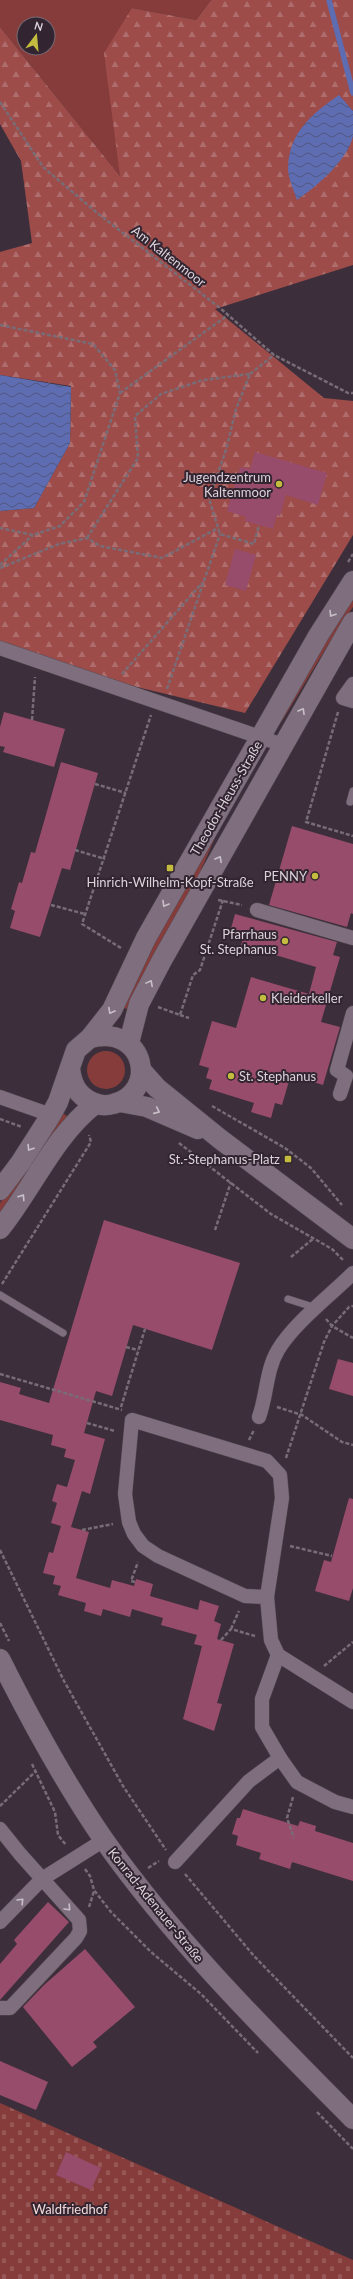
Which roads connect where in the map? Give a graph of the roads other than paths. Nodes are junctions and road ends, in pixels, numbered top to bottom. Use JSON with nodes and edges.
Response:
{"nodes":[{"id":1,"x":353,"y":581,"type":"edge"},
{"id":2,"x":353,"y":622,"type":"edge"},
{"id":3,"x":0,"y":648,"type":"edge"},
{"id":4,"x":353,"y":684,"type":"edge"},
{"id":5,"x":348,"y":700,"type":"edge"},
{"id":6,"x":261,"y":738,"type":"junction"},
{"id":7,"x":283,"y":745,"type":"junction"},
{"id":8,"x":353,"y":791,"type":"edge"},
{"id":9,"x":350,"y":802,"type":"dead end"},
{"id":10,"x":257,"y":910,"type":"road end"},
{"id":11,"x":353,"y":938,"type":"edge"},
{"id":12,"x":353,"y":1013,"type":"edge"},
{"id":13,"x":90,"y":1038,"type":"junction"},
{"id":14,"x":128,"y":1043,"type":"junction"},
{"id":15,"x":70,"y":1069,"type":"junction"},
{"id":16,"x":141,"y":1070,"type":"junction"},
{"id":17,"x":340,"y":1094,"type":"dead end"},
{"id":18,"x":0,"y":1097,"type":"edge"},
{"id":19,"x":120,"y":1102,"type":"junction"},
{"id":20,"x":95,"y":1104,"type":"junction"},
{"id":21,"x":51,"y":1115,"type":"junction"},
{"id":22,"x":220,"y":1139,"type":"junction"},
{"id":23,"x":0,"y":1190,"type":"edge"},
{"id":24,"x":292,"y":1192,"type":"junction"},
{"id":25,"x":0,"y":1229,"type":"edge"},
{"id":26,"x":353,"y":1239,"type":"edge"},
{"id":27,"x":351,"y":1263,"type":"edge"},
{"id":28,"x":0,"y":1295,"type":"edge"},
{"id":29,"x":288,"y":1299,"type":"dead end"},
{"id":30,"x":317,"y":1308,"type":"junction"},
{"id":31,"x":63,"y":1333,"type":"dead end"},
{"id":32,"x":259,"y":1417,"type":"road end"},
{"id":33,"x":267,"y":1597,"type":"junction"},
{"id":34,"x":6,"y":1654,"type":"edge"},
{"id":35,"x":278,"y":1655,"type":"junction"},
{"id":36,"x":353,"y":1702,"type":"edge"},
{"id":37,"x":280,"y":1758,"type":"junction"},
{"id":38,"x":353,"y":1807,"type":"edge"},
{"id":39,"x":0,"y":1829,"type":"edge"},
{"id":40,"x":104,"y":1840,"type":"junction"},
{"id":41,"x":172,"y":1858,"type":"road end"},
{"id":42,"x":42,"y":1879,"type":"junction"},
{"id":43,"x":0,"y":1922,"type":"edge"},
{"id":44,"x":0,"y":2008,"type":"edge"},
{"id":45,"x":353,"y":2119,"type":"edge"}],
"edges":[{"from":1,"to":6,"type":"main road","name":"Theodor-Heuss-Straße","one_way":true},
{"from":7,"to":2,"type":"main road","name":"Theodor-Heuss-Straße","one_way":true},
{"from":3,"to":6,"type":"street"},
{"from":4,"to":5,"type":"street"},
{"from":6,"to":7,"type":"street"},
{"from":6,"to":13,"type":"main road","name":"Theodor-Heuss-Straße","one_way":true},
{"from":14,"to":7,"type":"main road","name":"Theodor-Heuss-Straße","one_way":true},
{"from":8,"to":9,"type":"lane"},
{"from":10,"to":11,"type":"street"},
{"from":12,"to":17,"type":"street"},
{"from":13,"to":14,"type":"main road"},
{"from":13,"to":15,"type":"main road","name":"Theodor-Heuss-Straße"},
{"from":14,"to":16,"type":"main road"},
{"from":15,"to":20,"type":"main road"},
{"from":15,"to":21,"type":"main road","name":"Theodor-Heuss-Straße"},
{"from":16,"to":19,"type":"main road"},
{"from":16,"to":22,"type":"main road"},
{"from":18,"to":21,"type":"street"},
{"from":19,"to":20,"type":"main road"},
{"from":19,"to":22,"type":"main road","one_way":true},
{"from":25,"to":20,"type":"main road","one_way":true},
{"from":21,"to":23,"type":"main road","name":"Theodor-Heuss-Straße","one_way":true},
{"from":22,"to":24,"type":"main road"},
{"from":24,"to":26,"type":"main road"},
{"from":24,"to":27,"type":"main road"},
{"from":27,"to":30,"type":"street"},
{"from":28,"to":31,"type":"lane"},
{"from":29,"to":30,"type":"lane"},
{"from":30,"to":32,"type":"street"},
{"from":33,"to":33,"type":"street"},
{"from":33,"to":35,"type":"street"},
{"from":34,"to":40,"type":"main road","name":"Konrad-Adenauer-Straße"},
{"from":35,"to":36,"type":"street"},
{"from":35,"to":37,"type":"street"},
{"from":37,"to":38,"type":"street"},
{"from":37,"to":41,"type":"street"},
{"from":39,"to":42,"type":"street"},
{"from":40,"to":42,"type":"street"},
{"from":40,"to":45,"type":"main road","name":"Konrad-Adenauer-Straße"},
{"from":43,"to":42,"type":"street","one_way":true},
{"from":42,"to":44,"type":"street","one_way":true}]}
